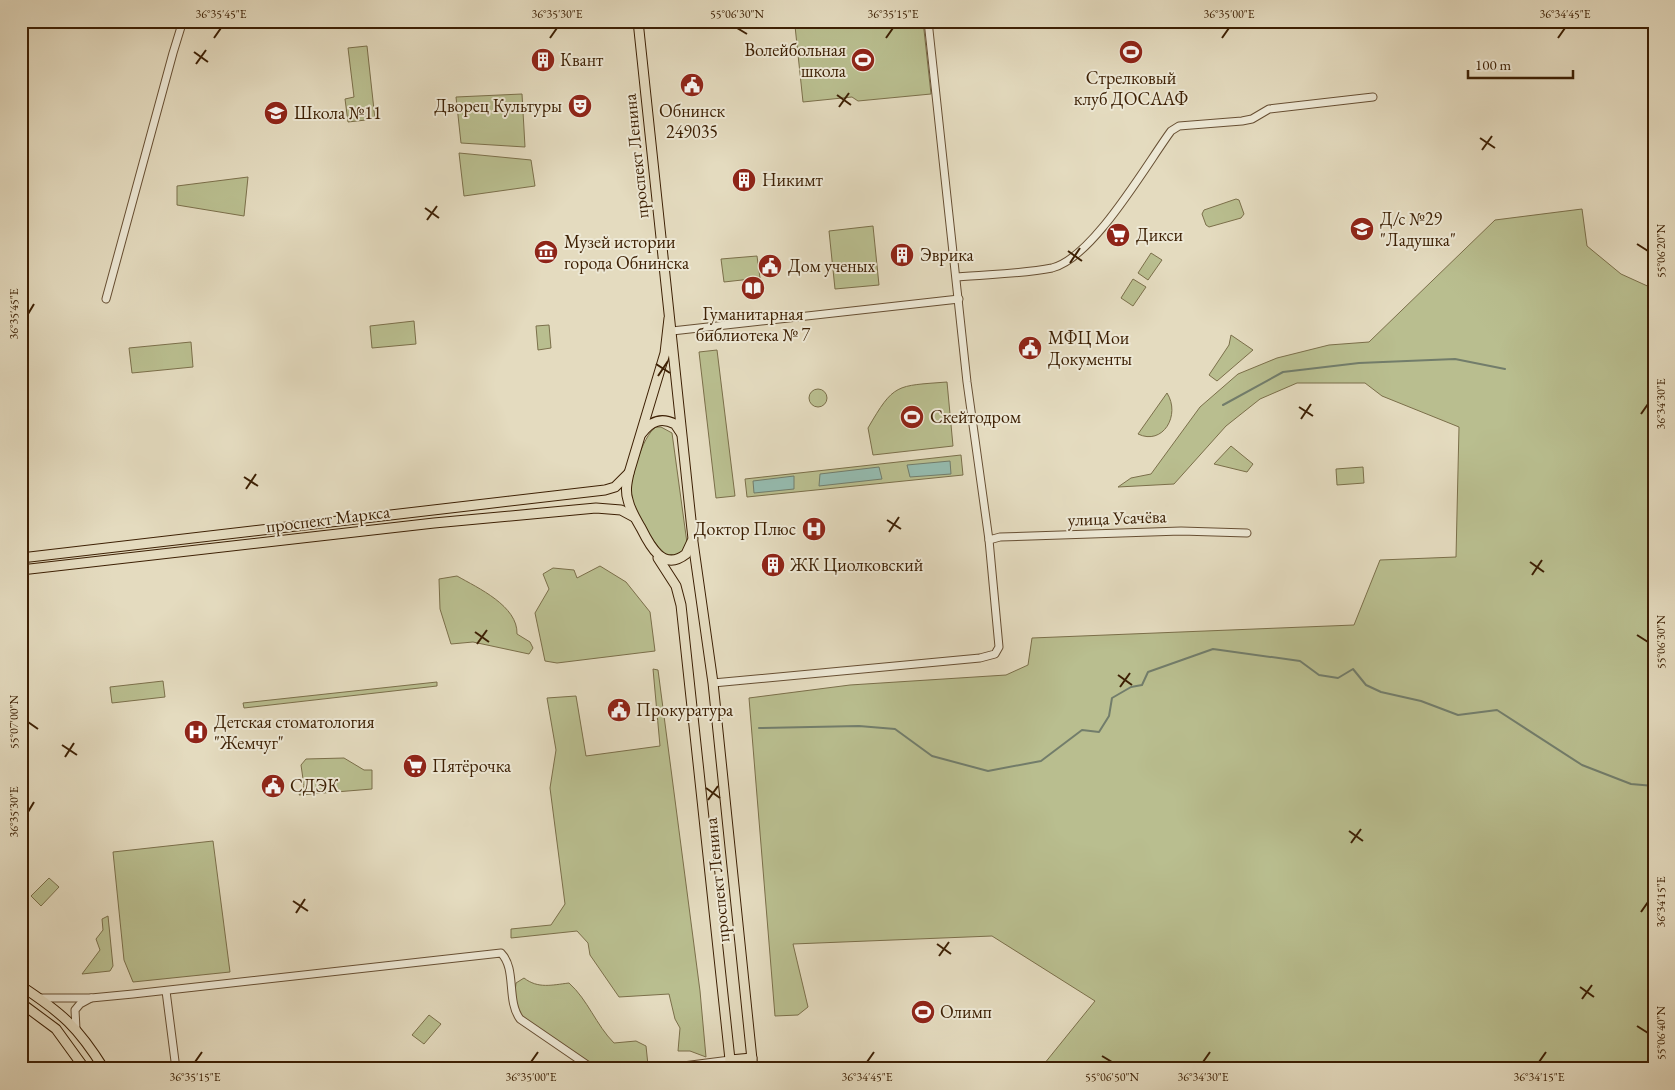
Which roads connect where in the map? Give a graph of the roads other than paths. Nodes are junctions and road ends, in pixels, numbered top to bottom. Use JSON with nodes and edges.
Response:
{"nodes":[{"id":1,"x":185,"y":21,"type":"edge"},
{"id":2,"x":638,"y":21,"type":"edge"},
{"id":3,"x":928,"y":21,"type":"edge"},
{"id":4,"x":1373,"y":96,"type":"dead end"},
{"id":5,"x":957,"y":276,"type":"junction"},
{"id":6,"x":106,"y":299,"type":"dead end"},
{"id":7,"x":959,"y":299,"type":"junction"},
{"id":8,"x":669,"y":318,"type":"junction"},
{"id":9,"x":672,"y":331,"type":"junction"},
{"id":10,"x":681,"y":433,"type":"junction"},
{"id":11,"x":640,"y":435,"type":"junction"},
{"id":12,"x":629,"y":473,"type":"junction"},
{"id":13,"x":596,"y":491,"type":"junction"},
{"id":14,"x":596,"y":508,"type":"junction"},
{"id":15,"x":636,"y":519,"type":"junction"},
{"id":16,"x":1247,"y":533,"type":"dead end"},
{"id":17,"x":693,"y":539,"type":"junction"},
{"id":18,"x":989,"y":540,"type":"junction"},
{"id":19,"x":653,"y":552,"type":"junction"},
{"id":20,"x":21,"y":558,"type":"edge"},
{"id":21,"x":21,"y":570,"type":"edge"},
{"id":22,"x":713,"y":683,"type":"junction"},
{"id":23,"x":21,"y":986,"type":"edge"},
{"id":24,"x":166,"y":991,"type":"junction"},
{"id":25,"x":41,"y":998,"type":"junction"},
{"id":26,"x":91,"y":998,"type":"junction"},
{"id":27,"x":21,"y":1004,"type":"edge"},
{"id":28,"x":76,"y":1029,"type":"junction"},
{"id":29,"x":752,"y":1058,"type":"junction"},
{"id":30,"x":731,"y":1065,"type":"edge"},
{"id":31,"x":85,"y":1069,"type":"edge"},
{"id":32,"x":104,"y":1069,"type":"edge"},
{"id":33,"x":176,"y":1069,"type":"edge"},
{"id":34,"x":593,"y":1069,"type":"edge"},
{"id":35,"x":660,"y":1069,"type":"edge"},
{"id":36,"x":754,"y":1069,"type":"edge"}],
"edges":[{"from":1,"to":6,"type":"street"},
{"from":2,"to":8,"type":"main road","name":"проспект Ленина"},
{"from":3,"to":5,"type":"street"},
{"from":4,"to":5,"type":"street"},
{"from":5,"to":7,"type":"street"},
{"from":7,"to":9,"type":"street"},
{"from":7,"to":18,"type":"street"},
{"from":8,"to":9,"type":"main road","name":"проспект Ленина"},
{"from":8,"to":11,"type":"main road","name":"проспект Ленина"},
{"from":9,"to":10,"type":"main road","name":"проспект Ленина"},
{"from":10,"to":11,"type":"main road"},
{"from":10,"to":17,"type":"main road","name":"проспект Ленина"},
{"from":11,"to":12,"type":"main road","name":"проспект Ленина"},
{"from":12,"to":13,"type":"main road","name":"проспект Маркса"},
{"from":12,"to":15,"type":"main road","name":"проспект Ленина"},
{"from":13,"to":14,"type":"main road"},
{"from":13,"to":20,"type":"main road","name":"проспект Маркса"},
{"from":14,"to":15,"type":"main road","name":"проспект Маркса"},
{"from":14,"to":21,"type":"main road","name":"проспект Маркса"},
{"from":15,"to":19,"type":"main road","name":"проспект Ленина"},
{"from":16,"to":18,"type":"street","name":"улица Усачёва"},
{"from":17,"to":19,"type":"main road"},
{"from":17,"to":22,"type":"main road","name":"проспект Ленина"},
{"from":18,"to":22,"type":"street"},
{"from":19,"to":30,"type":"main road","name":"проспект Ленина"},
{"from":22,"to":29,"type":"main road","name":"проспект Ленина"},
{"from":23,"to":25,"type":"main road"},
{"from":24,"to":26,"type":"street"},
{"from":24,"to":33,"type":"street"},
{"from":24,"to":34,"type":"street"},
{"from":25,"to":26,"type":"street"},
{"from":25,"to":28,"type":"main road"},
{"from":26,"to":28,"type":"street"},
{"from":27,"to":31,"type":"main road"},
{"from":28,"to":32,"type":"main road"},
{"from":29,"to":30,"type":"main road"},
{"from":29,"to":36,"type":"main road","name":"проспект Ленина"},
{"from":30,"to":35,"type":"street"}]}
